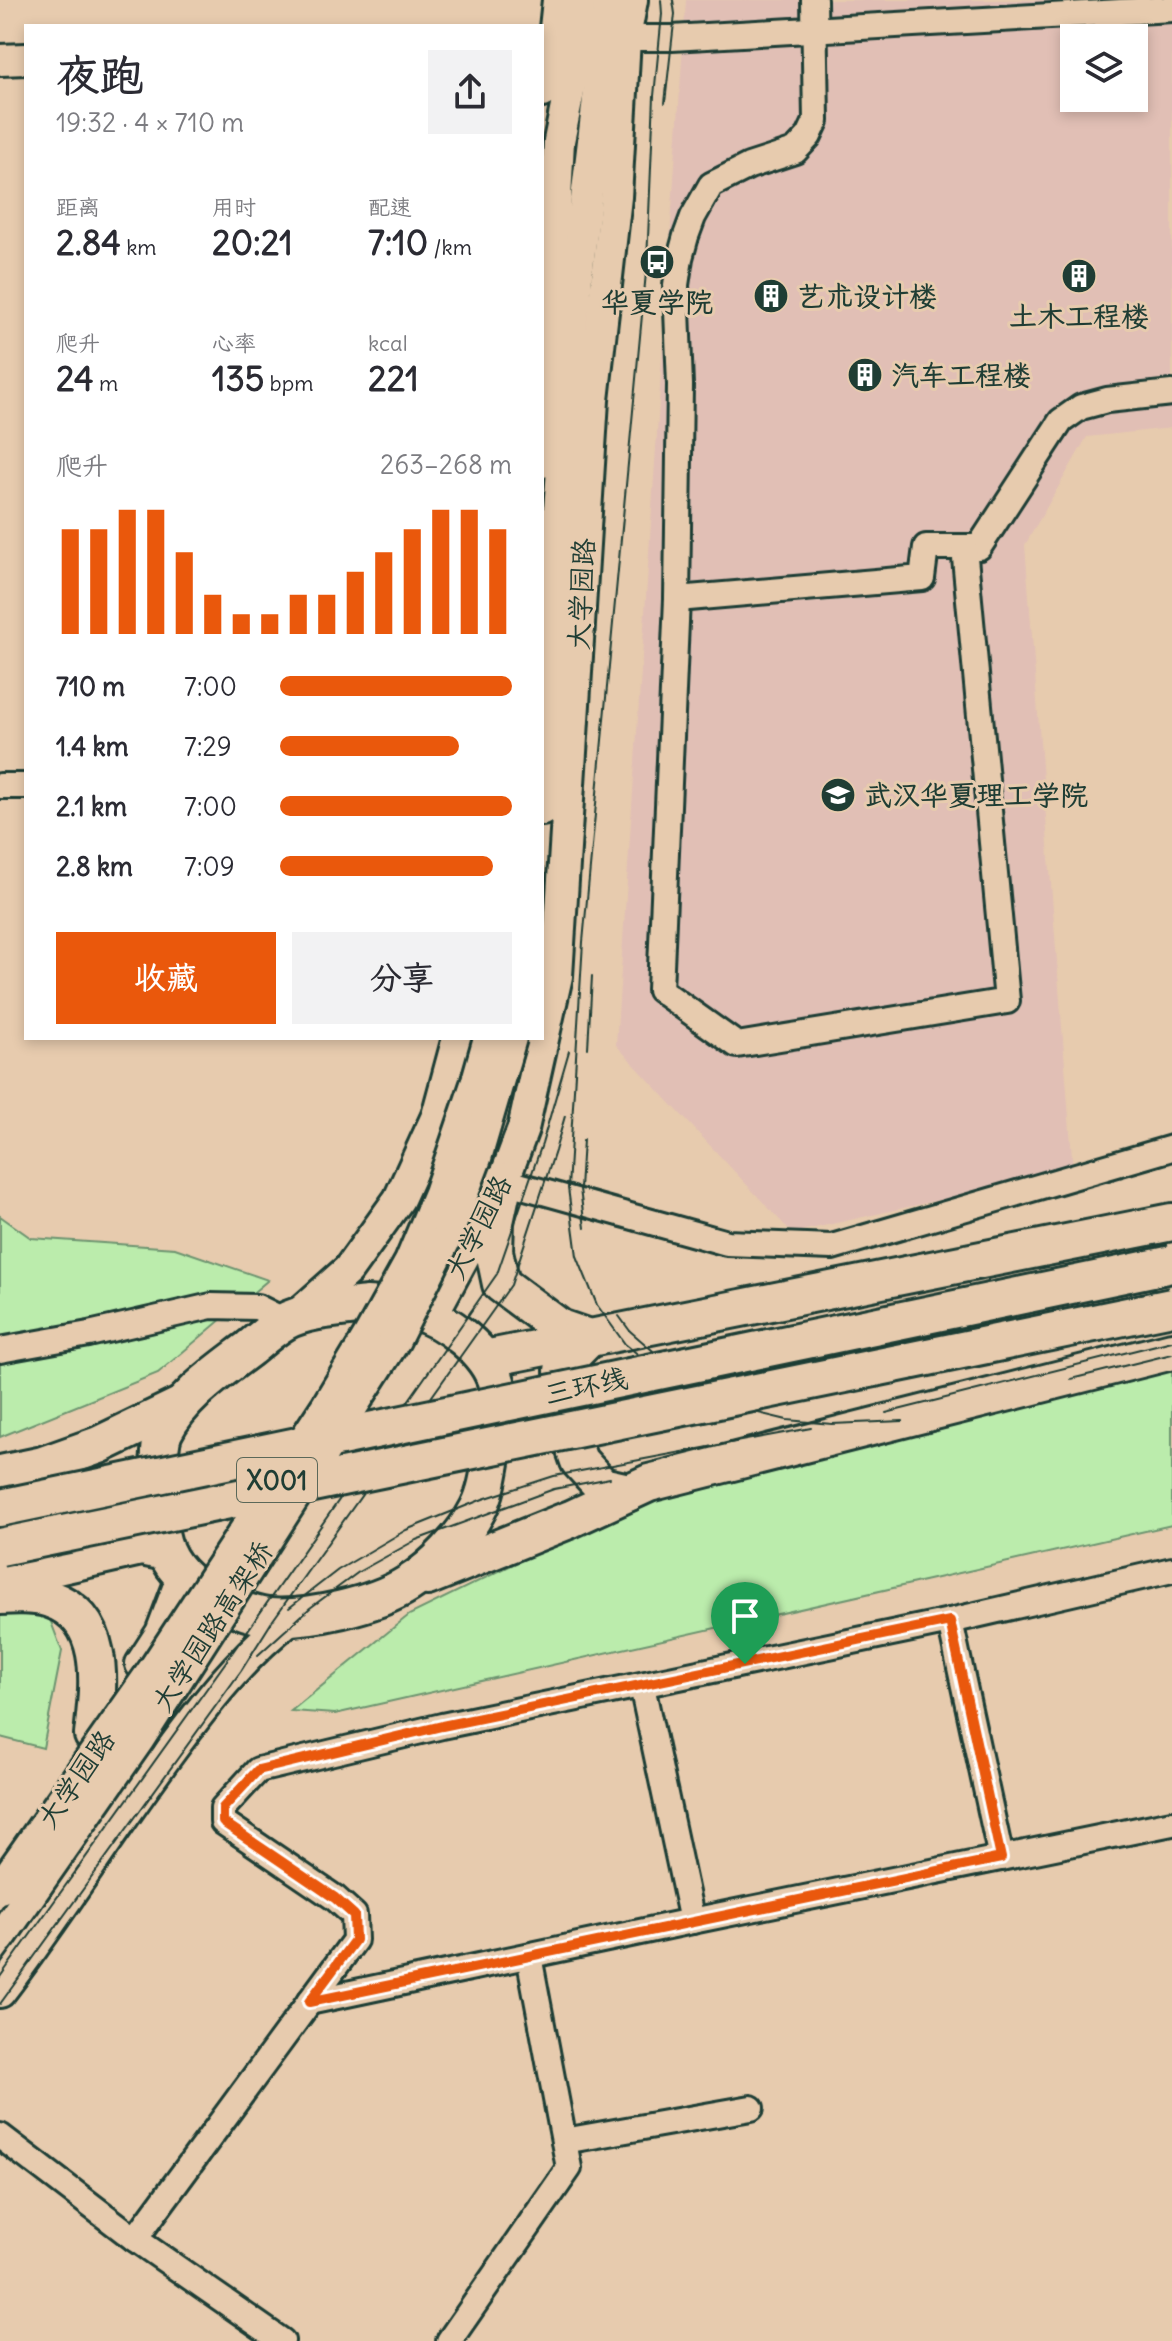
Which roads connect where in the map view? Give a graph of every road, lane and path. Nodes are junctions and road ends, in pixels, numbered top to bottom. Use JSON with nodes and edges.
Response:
{"nodes":[{"id":1,"x":558,"y":0,"type":"edge"},
{"id":2,"x":584,"y":0,"type":"edge"},
{"id":3,"x":610,"y":0,"type":"edge"},
{"id":4,"x":632,"y":0,"type":"edge"},
{"id":5,"x":814,"y":0,"type":"edge"},
{"id":6,"x":1172,"y":9,"type":"edge"},
{"id":7,"x":816,"y":30,"type":"junction"},
{"id":8,"x":581,"y":38,"type":"edge"},
{"id":9,"x":24,"y":59,"type":"edge"},
{"id":10,"x":0,"y":60,"type":"edge"},
{"id":11,"x":544,"y":89,"type":"edge"},
{"id":12,"x":1172,"y":393,"type":"edge"},
{"id":13,"x":593,"y":400,"type":"junction"},
{"id":14,"x":547,"y":459,"type":"edge"},
{"id":15,"x":964,"y":547,"type":"junction"},
{"id":16,"x":677,"y":599,"type":"junction"},
{"id":17,"x":0,"y":786,"type":"edge"},
{"id":18,"x":24,"y":786,"type":"edge"},
{"id":19,"x":544,"y":791,"type":"edge"},
{"id":20,"x":544,"y":1034,"type":"edge"},
{"id":21,"x":457,"y":1040,"type":"edge"},
{"id":22,"x":488,"y":1040,"type":"edge"},
{"id":23,"x":510,"y":1040,"type":"edge"},
{"id":24,"x":543,"y":1040,"type":"edge"},
{"id":25,"x":1172,"y":1148,"type":"edge"},
{"id":26,"x":504,"y":1181,"type":"junction"},
{"id":27,"x":1172,"y":1222,"type":"edge"},
{"id":28,"x":1172,"y":1264,"type":"edge"},
{"id":29,"x":1172,"y":1307,"type":"edge"},
{"id":30,"x":431,"y":1317,"type":"junction"},
{"id":31,"x":289,"y":1319,"type":"junction"},
{"id":32,"x":589,"y":1338,"type":"junction"},
{"id":33,"x":0,"y":1350,"type":"edge"},
{"id":34,"x":1172,"y":1351,"type":"edge"},
{"id":35,"x":485,"y":1359,"type":"junction"},
{"id":36,"x":184,"y":1404,"type":"junction"},
{"id":37,"x":0,"y":1474,"type":"edge"},
{"id":38,"x":629,"y":1492,"type":"junction"},
{"id":39,"x":0,"y":1508,"type":"edge"},
{"id":40,"x":0,"y":1547,"type":"edge"},
{"id":41,"x":174,"y":1564,"type":"junction"},
{"id":42,"x":1172,"y":1570,"type":"edge"},
{"id":43,"x":0,"y":1579,"type":"edge"},
{"id":44,"x":407,"y":1585,"type":"junction"},
{"id":45,"x":0,"y":1596,"type":"edge"},
{"id":46,"x":291,"y":1618,"type":"junction"},
{"id":47,"x":950,"y":1621,"type":"junction"},
{"id":48,"x":642,"y":1686,"type":"junction"},
{"id":49,"x":93,"y":1735,"type":"junction"},
{"id":50,"x":1172,"y":1823,"type":"edge"},
{"id":51,"x":1001,"y":1858,"type":"junction"},
{"id":52,"x":0,"y":1867,"type":"edge"},
{"id":53,"x":0,"y":1888,"type":"edge"},
{"id":54,"x":692,"y":1921,"type":"junction"},
{"id":55,"x":0,"y":1938,"type":"edge"},
{"id":56,"x":529,"y":1956,"type":"junction"},
{"id":57,"x":0,"y":1992,"type":"edge"},
{"id":58,"x":309,"y":2002,"type":"junction"},
{"id":59,"x":751,"y":2108,"type":"dead end"},
{"id":60,"x":0,"y":2136,"type":"edge"},
{"id":61,"x":564,"y":2141,"type":"junction"},
{"id":62,"x":135,"y":2239,"type":"junction"},
{"id":63,"x":282,"y":2341,"type":"edge"},
{"id":64,"x":449,"y":2341,"type":"edge"}],
"edges":[{"from":1,"to":8,"type":"main road"},
{"from":2,"to":8,"type":"main road","name":"大学园路"},
{"from":3,"to":8,"type":"main road"},
{"from":4,"to":8,"type":"main road"},
{"from":5,"to":7,"type":"street"},
{"from":6,"to":7,"type":"street"},
{"from":7,"to":8,"type":"street"},
{"from":7,"to":16,"type":"street"},
{"from":8,"to":11,"type":"main road"},
{"from":8,"to":13,"type":"main road","name":"大学园路"},
{"from":8,"to":14,"type":"main road","name":"大学园路"},
{"from":9,"to":10,"type":"main road"},
{"from":12,"to":15,"type":"street"},
{"from":13,"to":14,"type":"main road"},
{"from":13,"to":20,"type":"main road","name":"大学园路"},
{"from":14,"to":19,"type":"main road","name":"大学园路"},
{"from":15,"to":16,"type":"street"},
{"from":15,"to":16,"type":"street"},
{"from":17,"to":18,"type":"street"},
{"from":21,"to":31,"type":"main road"},
{"from":22,"to":53,"type":"main road","name":"大学园路","number":"X001","bridge":true},
{"from":23,"to":55,"type":"main road","name":"大学园路高架桥","bridge":true},
{"from":24,"to":26,"type":"main road","name":"大学园路"},
{"from":25,"to":26,"type":"street"},
{"from":26,"to":30,"type":"main road","name":"大学园路"},
{"from":26,"to":32,"type":"highway"},
{"from":27,"to":32,"type":"highway"},
{"from":28,"to":39,"type":"highway","name":"三环线","bridge":true},
{"from":29,"to":40,"type":"highway","name":"三环线","bridge":true},
{"from":30,"to":31,"type":"highway"},
{"from":30,"to":35,"type":"highway"},
{"from":31,"to":33,"type":"street"},
{"from":31,"to":36,"type":"highway"},
{"from":32,"to":35,"type":"highway"},
{"from":32,"to":38,"type":"highway"},
{"from":34,"to":38,"type":"highway"},
{"from":35,"to":44,"type":"highway"},
{"from":36,"to":37,"type":"highway"},
{"from":36,"to":41,"type":"highway"},
{"from":38,"to":44,"type":"highway"},
{"from":41,"to":43,"type":"highway"},
{"from":41,"to":46,"type":"highway"},
{"from":41,"to":49,"type":"main road","name":"大学园路"},
{"from":42,"to":47,"type":"street"},
{"from":44,"to":46,"type":"highway"},
{"from":45,"to":49,"type":"highway"},
{"from":46,"to":57,"type":"main road"},
{"from":47,"to":48,"type":"street"},
{"from":47,"to":51,"type":"street"},
{"from":48,"to":54,"type":"street"},
{"from":48,"to":58,"type":"street"},
{"from":49,"to":52,"type":"main road","name":"大学园路"},
{"from":50,"to":51,"type":"street"},
{"from":51,"to":54,"type":"street"},
{"from":54,"to":56,"type":"street"},
{"from":56,"to":58,"type":"street"},
{"from":56,"to":61,"type":"street"},
{"from":58,"to":62,"type":"street"},
{"from":59,"to":61,"type":"street"},
{"from":60,"to":62,"type":"street"},
{"from":61,"to":64,"type":"street"},
{"from":62,"to":63,"type":"street"}]}
